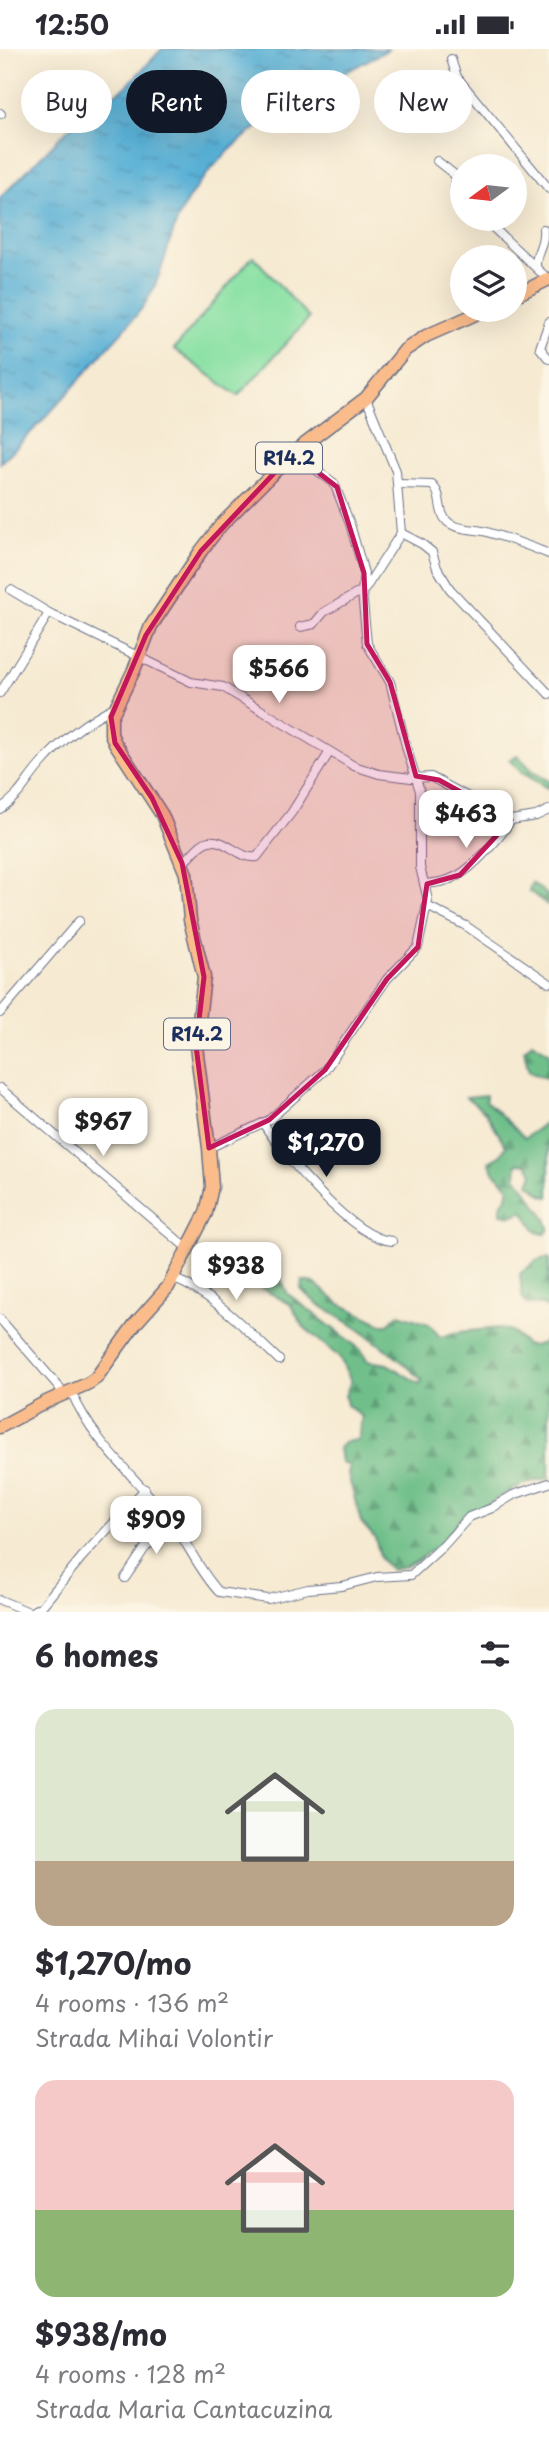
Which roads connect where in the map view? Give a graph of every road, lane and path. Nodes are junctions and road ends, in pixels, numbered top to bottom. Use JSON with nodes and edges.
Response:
{"nodes":[{"id":1,"x":451,"y":59,"type":"dead end"},
{"id":2,"x":437,"y":161,"type":"dead end"},
{"id":3,"x":450,"y":171,"type":"edge"},
{"id":4,"x":549,"y":189,"type":"edge"},
{"id":5,"x":543,"y":229,"type":"dead end"},
{"id":6,"x":497,"y":231,"type":"edge"},
{"id":7,"x":536,"y":267,"type":"junction"},
{"id":8,"x":549,"y":279,"type":"edge"},
{"id":9,"x":527,"y":290,"type":"edge"},
{"id":10,"x":456,"y":322,"type":"edge"},
{"id":11,"x":549,"y":322,"type":"edge"},
{"id":12,"x":549,"y":359,"type":"edge"},
{"id":13,"x":366,"y":398,"type":"junction"},
{"id":14,"x":293,"y":453,"type":"junction"},
{"id":15,"x":398,"y":484,"type":"junction"},
{"id":16,"x":401,"y":533,"type":"junction"},
{"id":17,"x":549,"y":554,"type":"edge"},
{"id":18,"x":11,"y":590,"type":"dead end"},
{"id":19,"x":362,"y":592,"type":"junction"},
{"id":20,"x":49,"y":613,"type":"junction"},
{"id":21,"x":300,"y":627,"type":"dead end"},
{"id":22,"x":139,"y":655,"type":"junction"},
{"id":23,"x":0,"y":693,"type":"edge"},
{"id":24,"x":549,"y":694,"type":"edge"},
{"id":25,"x":116,"y":706,"type":"junction"},
{"id":26,"x":329,"y":753,"type":"junction"},
{"id":27,"x":416,"y":777,"type":"junction"},
{"id":28,"x":0,"y":809,"type":"edge"},
{"id":29,"x":549,"y":810,"type":"edge"},
{"id":30,"x":511,"y":821,"type":"junction"},
{"id":31,"x":182,"y":863,"type":"junction"},
{"id":32,"x":424,"y":884,"type":"junction"},
{"id":33,"x":427,"y":908,"type":"junction"},
{"id":34,"x":79,"y":922,"type":"dead end"},
{"id":35,"x":549,"y":983,"type":"edge"},
{"id":36,"x":0,"y":1013,"type":"edge"},
{"id":37,"x":0,"y":1088,"type":"edge"},
{"id":38,"x":263,"y":1123,"type":"junction"},
{"id":39,"x":209,"y":1148,"type":"junction"},
{"id":40,"x":392,"y":1241,"type":"dead end"},
{"id":41,"x":188,"y":1249,"type":"junction"},
{"id":42,"x":172,"y":1279,"type":"junction"},
{"id":43,"x":0,"y":1319,"type":"edge"},
{"id":44,"x":279,"y":1360,"type":"dead end"},
{"id":45,"x":67,"y":1393,"type":"junction"},
{"id":46,"x":0,"y":1427,"type":"edge"},
{"id":47,"x":549,"y":1483,"type":"edge"},
{"id":48,"x":145,"y":1489,"type":"junction"},
{"id":49,"x":172,"y":1522,"type":"junction"},
{"id":50,"x":125,"y":1578,"type":"dead end"},
{"id":51,"x":0,"y":1600,"type":"edge"},
{"id":52,"x":30,"y":1612,"type":"edge"}],
"edges":[{"from":1,"to":4,"type":"street"},
{"from":2,"to":3,"type":"street"},
{"from":5,"to":7,"type":"street"},
{"from":6,"to":7,"type":"street"},
{"from":7,"to":8,"type":"street"},
{"from":8,"to":9,"type":"main road"},
{"from":10,"to":13,"type":"main road","number":"R14.2"},
{"from":11,"to":12,"type":"street"},
{"from":13,"to":14,"type":"main road","number":"R14.2"},
{"from":13,"to":15,"type":"street"},
{"from":14,"to":19,"type":"street"},
{"from":14,"to":22,"type":"main road","number":"R14.2"},
{"from":15,"to":16,"type":"street"},
{"from":15,"to":17,"type":"street"},
{"from":16,"to":19,"type":"street"},
{"from":16,"to":24,"type":"street"},
{"from":18,"to":20,"type":"street"},
{"from":19,"to":21,"type":"street"},
{"from":19,"to":27,"type":"street"},
{"from":20,"to":22,"type":"street"},
{"from":20,"to":23,"type":"street"},
{"from":22,"to":25,"type":"main road","number":"R14.2"},
{"from":22,"to":26,"type":"street"},
{"from":25,"to":28,"type":"street"},
{"from":25,"to":31,"type":"main road","number":"R14.2"},
{"from":26,"to":27,"type":"street"},
{"from":26,"to":31,"type":"street"},
{"from":27,"to":30,"type":"street"},
{"from":27,"to":32,"type":"street"},
{"from":29,"to":30,"type":"street"},
{"from":30,"to":32,"type":"street"},
{"from":31,"to":39,"type":"main road","number":"R14.2"},
{"from":32,"to":33,"type":"street"},
{"from":33,"to":35,"type":"street"},
{"from":33,"to":38,"type":"street"},
{"from":34,"to":36,"type":"street"},
{"from":37,"to":41,"type":"street"},
{"from":38,"to":39,"type":"street"},
{"from":38,"to":40,"type":"street"},
{"from":39,"to":41,"type":"main road","number":"R14.2"},
{"from":41,"to":42,"type":"main road","number":"R14.2"},
{"from":42,"to":44,"type":"street"},
{"from":42,"to":45,"type":"main road","number":"R14.2"},
{"from":43,"to":45,"type":"street"},
{"from":45,"to":46,"type":"main road","number":"R14.2"},
{"from":45,"to":48,"type":"street"},
{"from":47,"to":49,"type":"street"},
{"from":48,"to":49,"type":"street"},
{"from":48,"to":52,"type":"street"},
{"from":49,"to":50,"type":"street"},
{"from":51,"to":52,"type":"street"}]}
